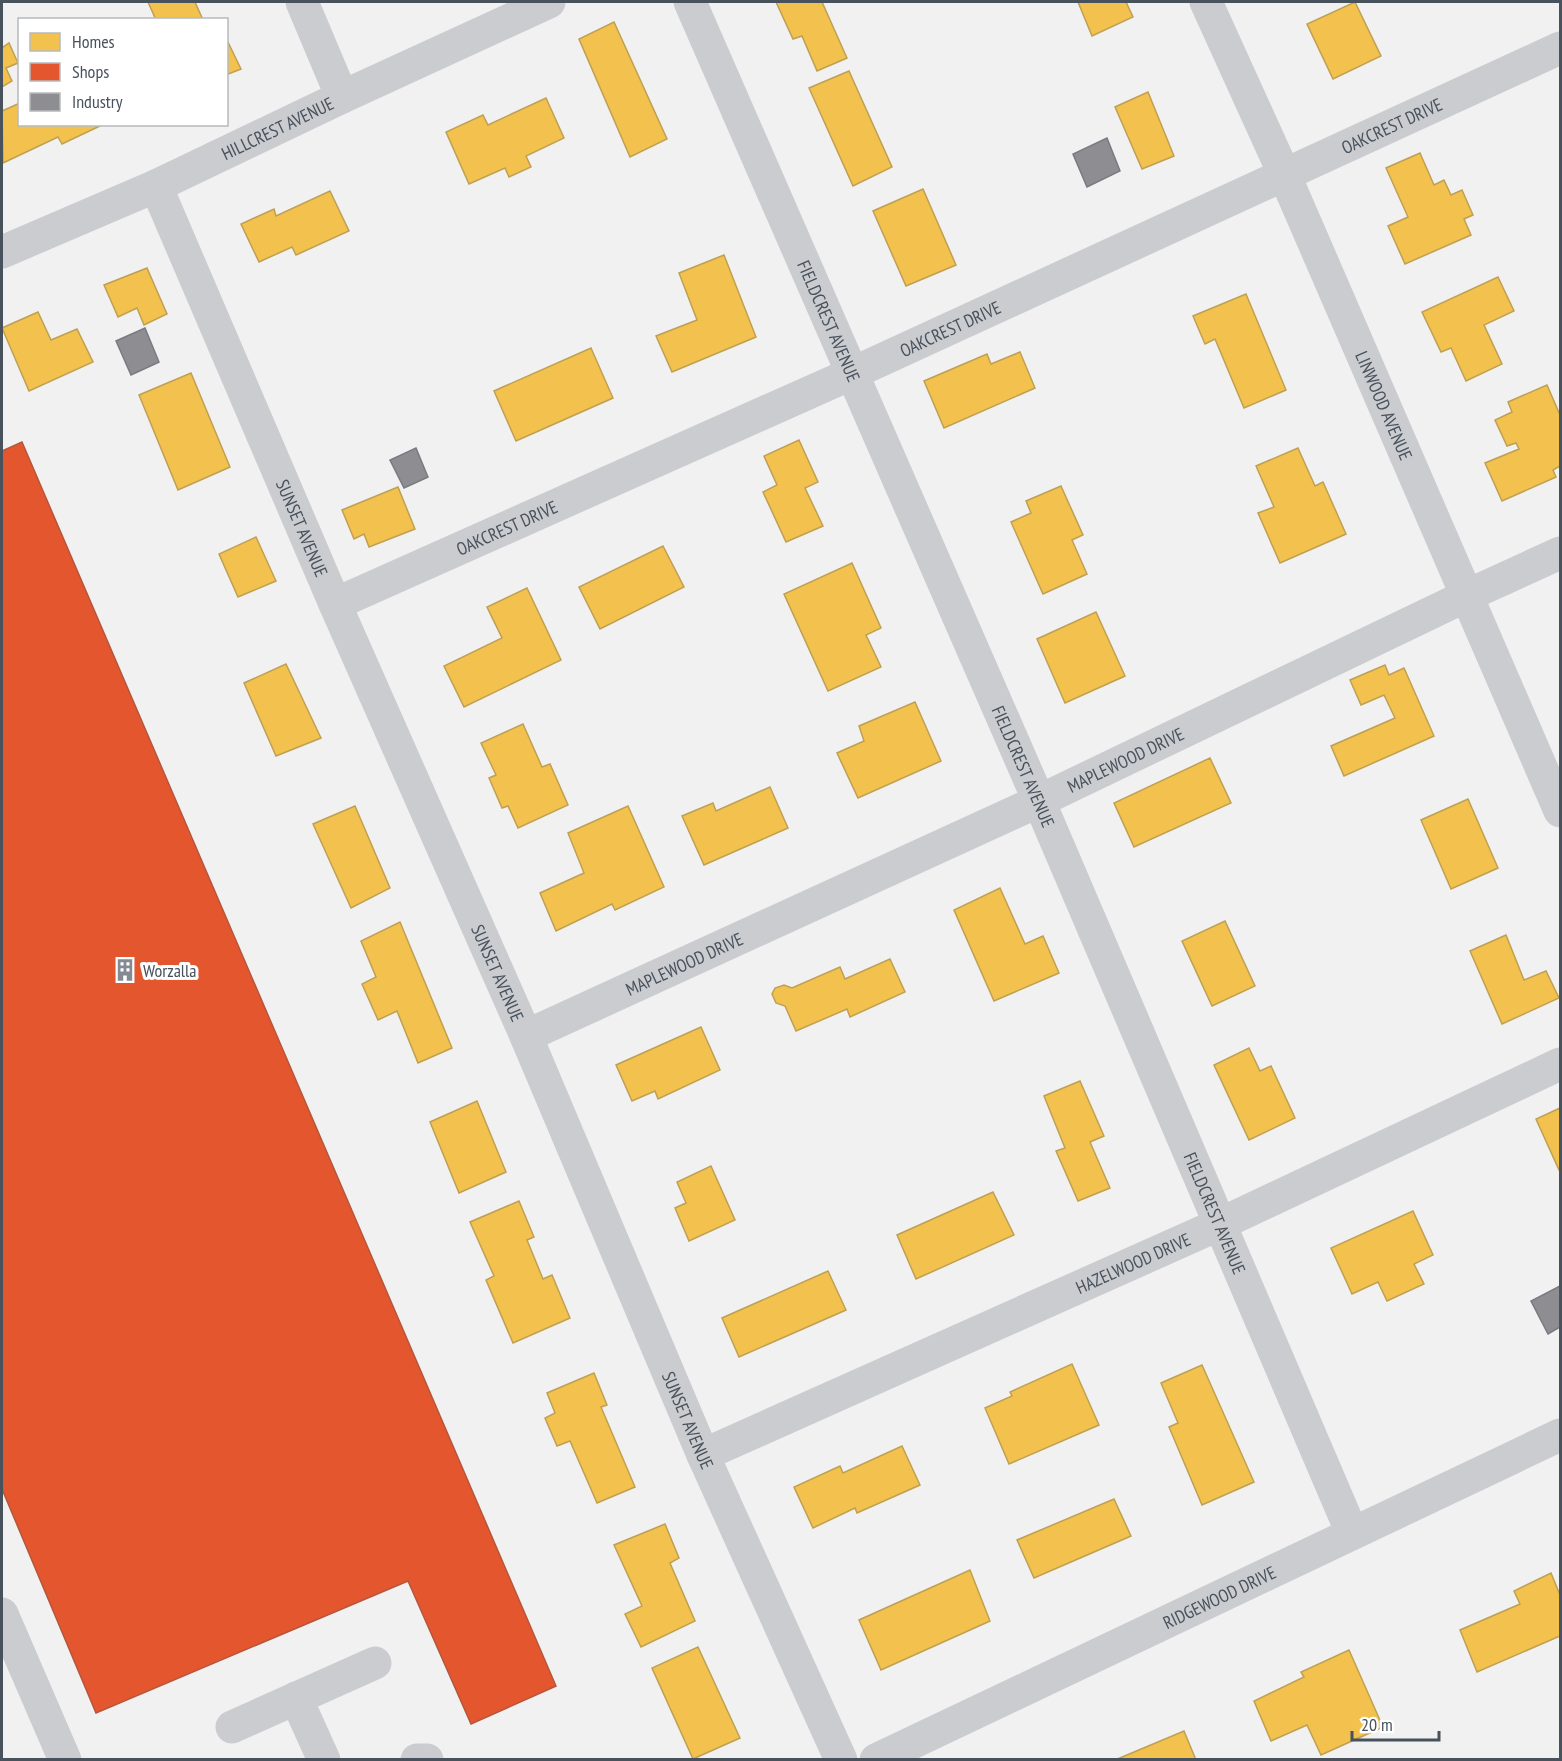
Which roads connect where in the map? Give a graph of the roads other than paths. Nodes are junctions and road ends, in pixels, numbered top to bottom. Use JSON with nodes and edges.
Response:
{"nodes":[{"id":1,"x":302,"y":2,"type":"edge"},
{"id":2,"x":549,"y":2,"type":"edge"},
{"id":3,"x":690,"y":2,"type":"edge"},
{"id":4,"x":1206,"y":2,"type":"edge"},
{"id":5,"x":1560,"y":48,"type":"edge"},
{"id":6,"x":342,"y":97,"type":"junction"},
{"id":7,"x":1285,"y":176,"type":"junction"},
{"id":8,"x":156,"y":186,"type":"junction"},
{"id":9,"x":2,"y":252,"type":"edge"},
{"id":10,"x":854,"y":373,"type":"junction"},
{"id":11,"x":1560,"y":553,"type":"edge"},
{"id":12,"x":1468,"y":595,"type":"junction"},
{"id":13,"x":335,"y":604,"type":"junction"},
{"id":14,"x":1039,"y":801,"type":"junction"},
{"id":15,"x":1560,"y":811,"type":"edge"},
{"id":16,"x":526,"y":1036,"type":"junction"},
{"id":17,"x":1560,"y":1064,"type":"edge"},
{"id":18,"x":1220,"y":1224,"type":"junction"},
{"id":19,"x":1560,"y":1435,"type":"edge"},
{"id":20,"x":703,"y":1455,"type":"junction"},
{"id":21,"x":1352,"y":1533,"type":"junction"},
{"id":22,"x":2,"y":1614,"type":"edge"},
{"id":23,"x":375,"y":1663,"type":"dead end"},
{"id":24,"x":296,"y":1698,"type":"junction"},
{"id":25,"x":232,"y":1727,"type":"dead end"},
{"id":26,"x":64,"y":1760,"type":"edge"},
{"id":27,"x":324,"y":1760,"type":"edge"},
{"id":28,"x":417,"y":1760,"type":"edge"},
{"id":29,"x":427,"y":1760,"type":"edge"},
{"id":30,"x":841,"y":1760,"type":"edge"},
{"id":31,"x":876,"y":1760,"type":"edge"}],
"edges":[{"from":1,"to":6,"type":"street"},
{"from":2,"to":6,"type":"street","name":"HILLCREST AVENUE"},
{"from":3,"to":10,"type":"street","name":"FIELDCREST AVENUE"},
{"from":4,"to":7,"type":"street","name":"LINWOOD AVENUE"},
{"from":5,"to":7,"type":"street","name":"OAKCREST DRIVE"},
{"from":6,"to":8,"type":"street","name":"HILLCREST AVENUE"},
{"from":7,"to":10,"type":"street","name":"OAKCREST DRIVE"},
{"from":7,"to":12,"type":"street","name":"LINWOOD AVENUE"},
{"from":8,"to":9,"type":"street","name":"HILLCREST AVENUE"},
{"from":8,"to":13,"type":"street","name":"SUNSET AVENUE"},
{"from":10,"to":13,"type":"street","name":"OAKCREST DRIVE"},
{"from":10,"to":14,"type":"street","name":"FIELDCREST AVENUE"},
{"from":11,"to":12,"type":"street","name":"MAPLEWOOD DRIVE"},
{"from":12,"to":14,"type":"street","name":"MAPLEWOOD DRIVE"},
{"from":12,"to":15,"type":"street","name":"LINWOOD AVENUE"},
{"from":13,"to":16,"type":"street","name":"SUNSET AVENUE"},
{"from":14,"to":16,"type":"street","name":"MAPLEWOOD DRIVE"},
{"from":14,"to":18,"type":"street","name":"FIELDCREST AVENUE"},
{"from":16,"to":20,"type":"street","name":"SUNSET AVENUE"},
{"from":17,"to":18,"type":"street","name":"HAZELWOOD DRIVE"},
{"from":18,"to":20,"type":"street","name":"HAZELWOOD DRIVE"},
{"from":18,"to":21,"type":"street","name":"FIELDCREST AVENUE"},
{"from":19,"to":21,"type":"street","name":"RIDGEWOOD DRIVE"},
{"from":20,"to":30,"type":"street","name":"SUNSET AVENUE"},
{"from":21,"to":31,"type":"street","name":"RIDGEWOOD DRIVE"},
{"from":22,"to":26,"type":"street"},
{"from":23,"to":24,"type":"street"},
{"from":24,"to":25,"type":"street"},
{"from":24,"to":27,"type":"street"},
{"from":28,"to":29,"type":"street"}]}
